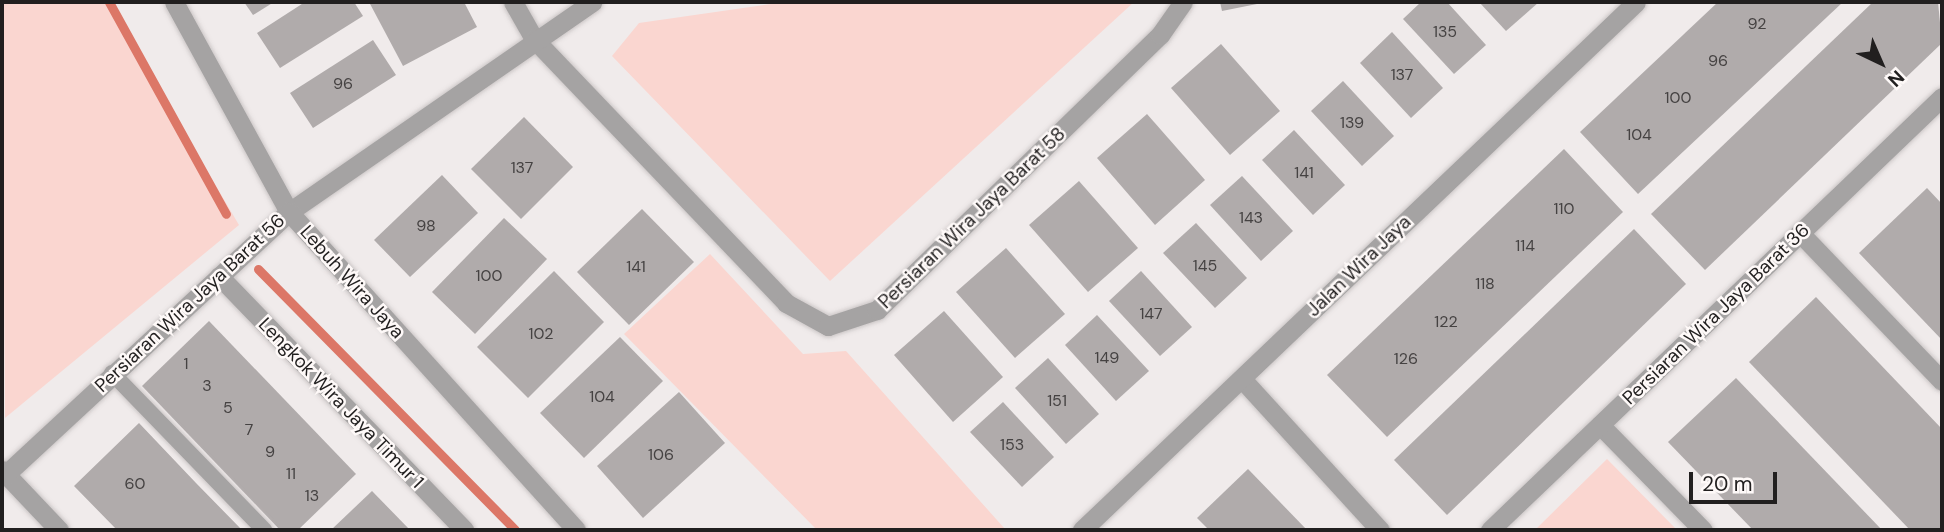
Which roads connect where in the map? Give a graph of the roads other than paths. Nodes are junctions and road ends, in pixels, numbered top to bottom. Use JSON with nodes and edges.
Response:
{"nodes":[{"id":1,"x":174,"y":2,"type":"edge"},
{"id":2,"x":513,"y":2,"type":"edge"},
{"id":3,"x":592,"y":2,"type":"edge"},
{"id":4,"x":1183,"y":2,"type":"edge"},
{"id":5,"x":1636,"y":2,"type":"edge"},
{"id":6,"x":534,"y":39,"type":"junction"},
{"id":7,"x":1942,"y":97,"type":"edge"},
{"id":8,"x":289,"y":212,"type":"junction"},
{"id":9,"x":1800,"y":233,"type":"junction"},
{"id":10,"x":219,"y":276,"type":"junction"},
{"id":11,"x":112,"y":373,"type":"junction"},
{"id":12,"x":1242,"y":379,"type":"junction"},
{"id":13,"x":1942,"y":381,"type":"edge"},
{"id":14,"x":1601,"y":425,"type":"junction"},
{"id":15,"x":4,"y":472,"type":"edge"},
{"id":16,"x":59,"y":530,"type":"edge"},
{"id":17,"x":264,"y":530,"type":"edge"},
{"id":18,"x":464,"y":530,"type":"edge"},
{"id":19,"x":576,"y":530,"type":"edge"},
{"id":20,"x":1082,"y":530,"type":"edge"},
{"id":21,"x":1380,"y":530,"type":"edge"},
{"id":22,"x":1490,"y":530,"type":"edge"},
{"id":23,"x":1703,"y":530,"type":"edge"}],
"edges":[{"from":1,"to":8,"type":"street","name":"Lebuh Wira Jaya"},
{"from":2,"to":6,"type":"street","name":"Persiaran Wira Jaya Barat 58"},
{"from":3,"to":6,"type":"street","name":"Persiaran Wira Jaya Barat 56"},
{"from":4,"to":6,"type":"street","name":"Persiaran Wira Jaya Barat 58"},
{"from":5,"to":12,"type":"street","name":"Jalan Wira Jaya"},
{"from":6,"to":8,"type":"street","name":"Persiaran Wira Jaya Barat 56"},
{"from":7,"to":9,"type":"street","name":"Persiaran Wira Jaya Barat 36"},
{"from":8,"to":10,"type":"street","name":"Persiaran Wira Jaya Barat 56"},
{"from":8,"to":19,"type":"street","name":"Lebuh Wira Jaya"},
{"from":9,"to":13,"type":"street"},
{"from":9,"to":14,"type":"street","name":"Persiaran Wira Jaya Barat 36"},
{"from":10,"to":11,"type":"street","name":"Persiaran Wira Jaya Barat 56"},
{"from":10,"to":18,"type":"street","name":"Lengkok Wira Jaya Timur 1"},
{"from":11,"to":15,"type":"street","name":"Persiaran Wira Jaya Barat 56"},
{"from":11,"to":17,"type":"lane"},
{"from":12,"to":20,"type":"street","name":"Jalan Wira Jaya"},
{"from":12,"to":21,"type":"street"},
{"from":14,"to":22,"type":"street","name":"Persiaran Wira Jaya Barat 36"},
{"from":14,"to":23,"type":"street"},
{"from":15,"to":16,"type":"street"}]}
